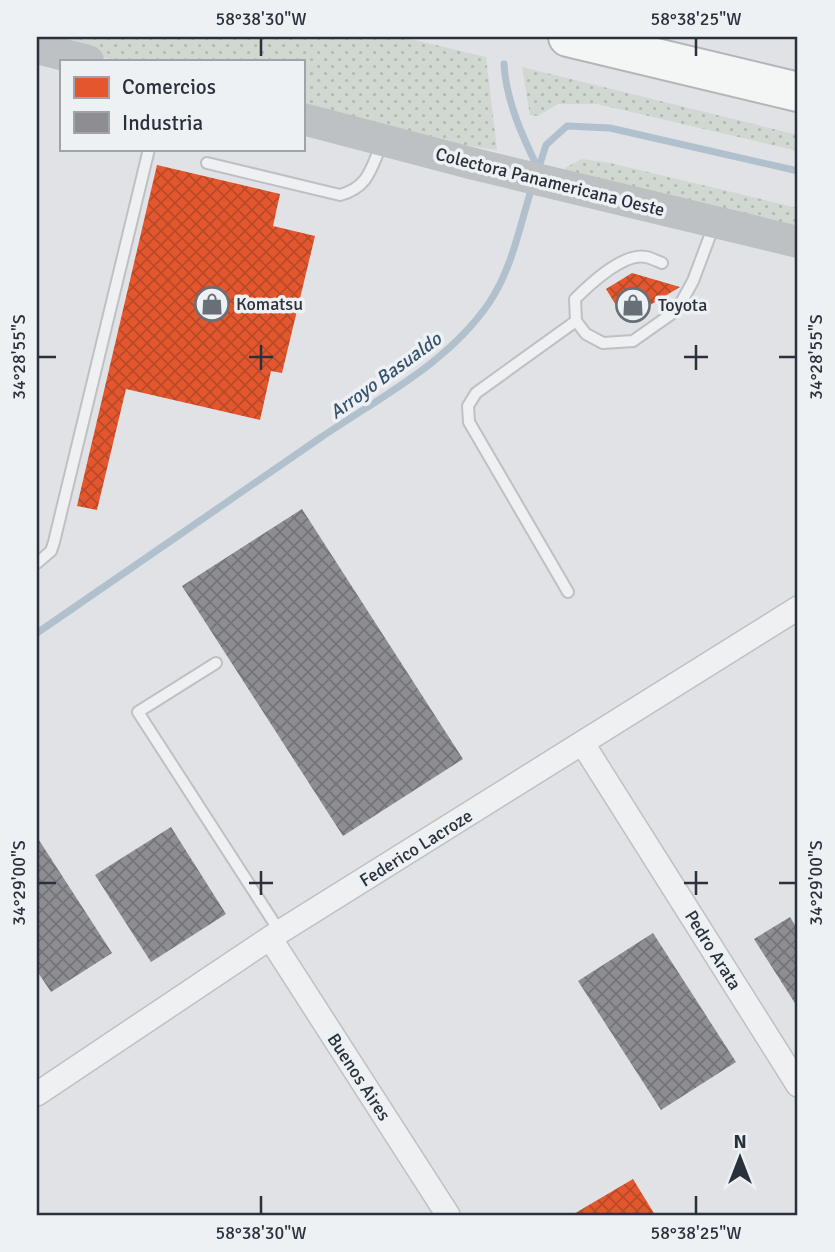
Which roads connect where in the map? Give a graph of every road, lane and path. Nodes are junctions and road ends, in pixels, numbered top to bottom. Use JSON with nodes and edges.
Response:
{"nodes":[{"id":1,"x":568,"y":37,"type":"edge"},
{"id":2,"x":37,"y":48,"type":"edge"},
{"id":3,"x":84,"y":60,"type":"edge"},
{"id":4,"x":798,"y":92,"type":"edge"},
{"id":5,"x":304,"y":119,"type":"edge"},
{"id":6,"x":384,"y":141,"type":"junction"},
{"id":7,"x":149,"y":150,"type":"edge"},
{"id":8,"x":207,"y":163,"type":"dead end"},
{"id":9,"x":715,"y":222,"type":"junction"},
{"id":10,"x":798,"y":243,"type":"edge"},
{"id":11,"x":662,"y":263,"type":"dead end"},
{"id":12,"x":576,"y":321,"type":"junction"},
{"id":13,"x":37,"y":563,"type":"edge"},
{"id":14,"x":568,"y":592,"type":"dead end"},
{"id":15,"x":798,"y":608,"type":"edge"},
{"id":16,"x":216,"y":663,"type":"dead end"},
{"id":17,"x":583,"y":744,"type":"junction"},
{"id":18,"x":275,"y":936,"type":"junction"},
{"id":19,"x":798,"y":1085,"type":"edge"},
{"id":20,"x":37,"y":1094,"type":"edge"},
{"id":21,"x":448,"y":1215,"type":"edge"}],
"edges":[{"from":1,"to":4,"type":"highway"},
{"from":2,"to":3,"type":"street"},
{"from":5,"to":6,"type":"street","name":"Colectora Panamericana Oeste"},
{"from":6,"to":8,"type":"lane"},
{"from":6,"to":9,"type":"street","name":"Colectora Panamericana Oeste"},
{"from":7,"to":13,"type":"lane"},
{"from":9,"to":10,"type":"street","name":"Colectora Panamericana Oeste"},
{"from":9,"to":12,"type":"lane"},
{"from":11,"to":12,"type":"lane"},
{"from":12,"to":14,"type":"lane"},
{"from":15,"to":17,"type":"street","name":"Federico Lacroze"},
{"from":16,"to":18,"type":"lane"},
{"from":17,"to":18,"type":"street","name":"Federico Lacroze"},
{"from":17,"to":19,"type":"street","name":"Pedro Arata"},
{"from":18,"to":20,"type":"street","name":"Federico Lacroze"},
{"from":18,"to":21,"type":"street","name":"Buenos Aires"}]}
